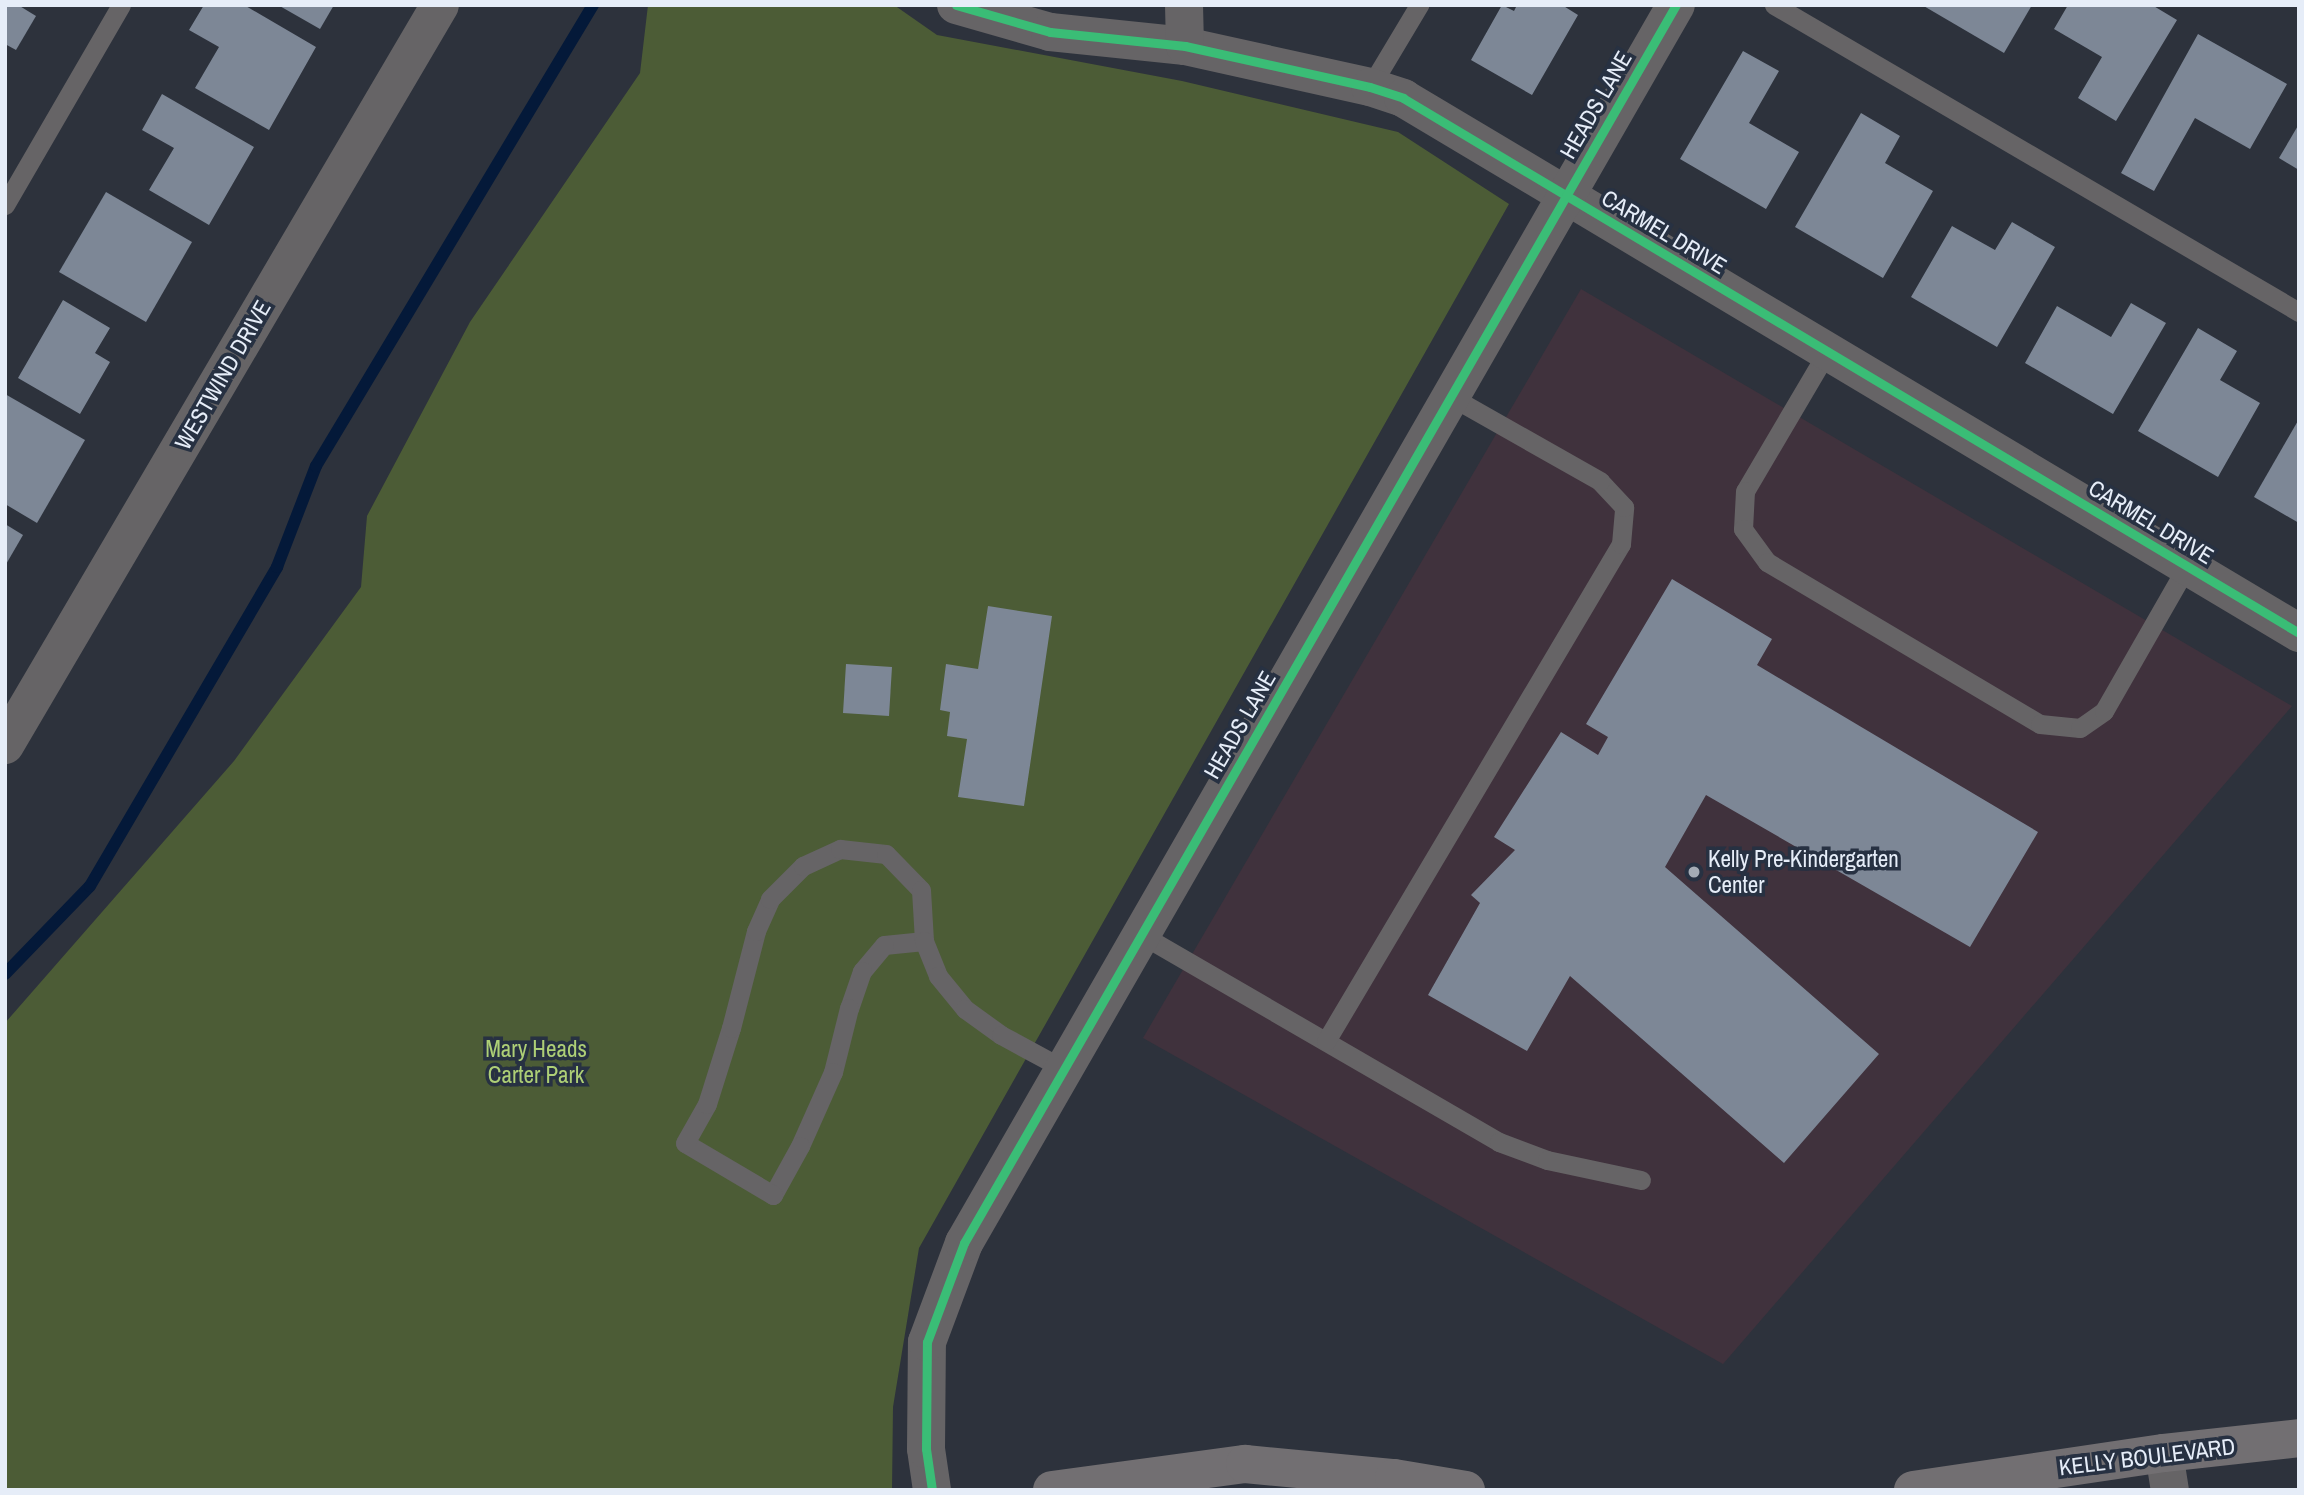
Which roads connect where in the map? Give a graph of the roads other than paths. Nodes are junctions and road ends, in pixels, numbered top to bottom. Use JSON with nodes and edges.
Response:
{"nodes":[{"id":1,"x":121,"y":5,"type":"edge"},
{"id":2,"x":440,"y":5,"type":"edge"},
{"id":3,"x":956,"y":5,"type":"edge"},
{"id":4,"x":1184,"y":5,"type":"edge"},
{"id":5,"x":1419,"y":5,"type":"edge"},
{"id":6,"x":1676,"y":5,"type":"edge"},
{"id":7,"x":1774,"y":5,"type":"edge"},
{"id":8,"x":1185,"y":46,"type":"junction"},
{"id":9,"x":1370,"y":87,"type":"junction"},
{"id":10,"x":1566,"y":196,"type":"junction"},
{"id":11,"x":5,"y":205,"type":"edge"},
{"id":12,"x":2299,"y":312,"type":"edge"},
{"id":13,"x":1827,"y":352,"type":"junction"},
{"id":14,"x":1450,"y":396,"type":"junction"},
{"id":15,"x":2187,"y":566,"type":"junction"},
{"id":16,"x":2299,"y":633,"type":"edge"},
{"id":17,"x":5,"y":745,"type":"edge"},
{"id":18,"x":1142,"y":935,"type":"junction"},
{"id":19,"x":924,"y":941,"type":"junction"},
{"id":20,"x":1326,"y":1041,"type":"junction"},
{"id":21,"x":1064,"y":1069,"type":"junction"},
{"id":22,"x":1641,"y":1180,"type":"dead end"},
{"id":23,"x":2299,"y":1438,"type":"edge"},
{"id":24,"x":2167,"y":1472,"type":"edge"},
{"id":25,"x":932,"y":1490,"type":"edge"},
{"id":26,"x":1052,"y":1490,"type":"edge"},
{"id":27,"x":1466,"y":1490,"type":"edge"},
{"id":28,"x":1913,"y":1490,"type":"edge"}],
"edges":[{"from":1,"to":11,"type":"lane"},
{"from":2,"to":17,"type":"street","name":"WESTWIND DRIVE"},
{"from":3,"to":8,"type":"street","name":"CARMEL DRIVE"},
{"from":4,"to":8,"type":"street"},
{"from":5,"to":9,"type":"lane"},
{"from":6,"to":10,"type":"street","name":"HEADS LANE"},
{"from":7,"to":12,"type":"lane"},
{"from":8,"to":9,"type":"street","name":"CARMEL DRIVE"},
{"from":9,"to":10,"type":"street","name":"CARMEL DRIVE"},
{"from":10,"to":13,"type":"street","name":"CARMEL DRIVE"},
{"from":10,"to":14,"type":"street","name":"HEADS LANE"},
{"from":13,"to":15,"type":"street","name":"CARMEL DRIVE"},
{"from":13,"to":15,"type":"lane"},
{"from":14,"to":18,"type":"street","name":"HEADS LANE"},
{"from":14,"to":20,"type":"lane"},
{"from":15,"to":16,"type":"street","name":"CARMEL DRIVE"},
{"from":18,"to":20,"type":"lane"},
{"from":18,"to":21,"type":"street","name":"HEADS LANE"},
{"from":19,"to":19,"type":"lane"},
{"from":19,"to":21,"type":"lane"},
{"from":20,"to":22,"type":"lane"},
{"from":21,"to":25,"type":"street","name":"HEADS LANE"},
{"from":23,"to":24,"type":"main road","name":"KELLY BOULEVARD"},
{"from":24,"to":28,"type":"main road","name":"KELLY BOULEVARD"},
{"from":26,"to":27,"type":"main road"}]}
